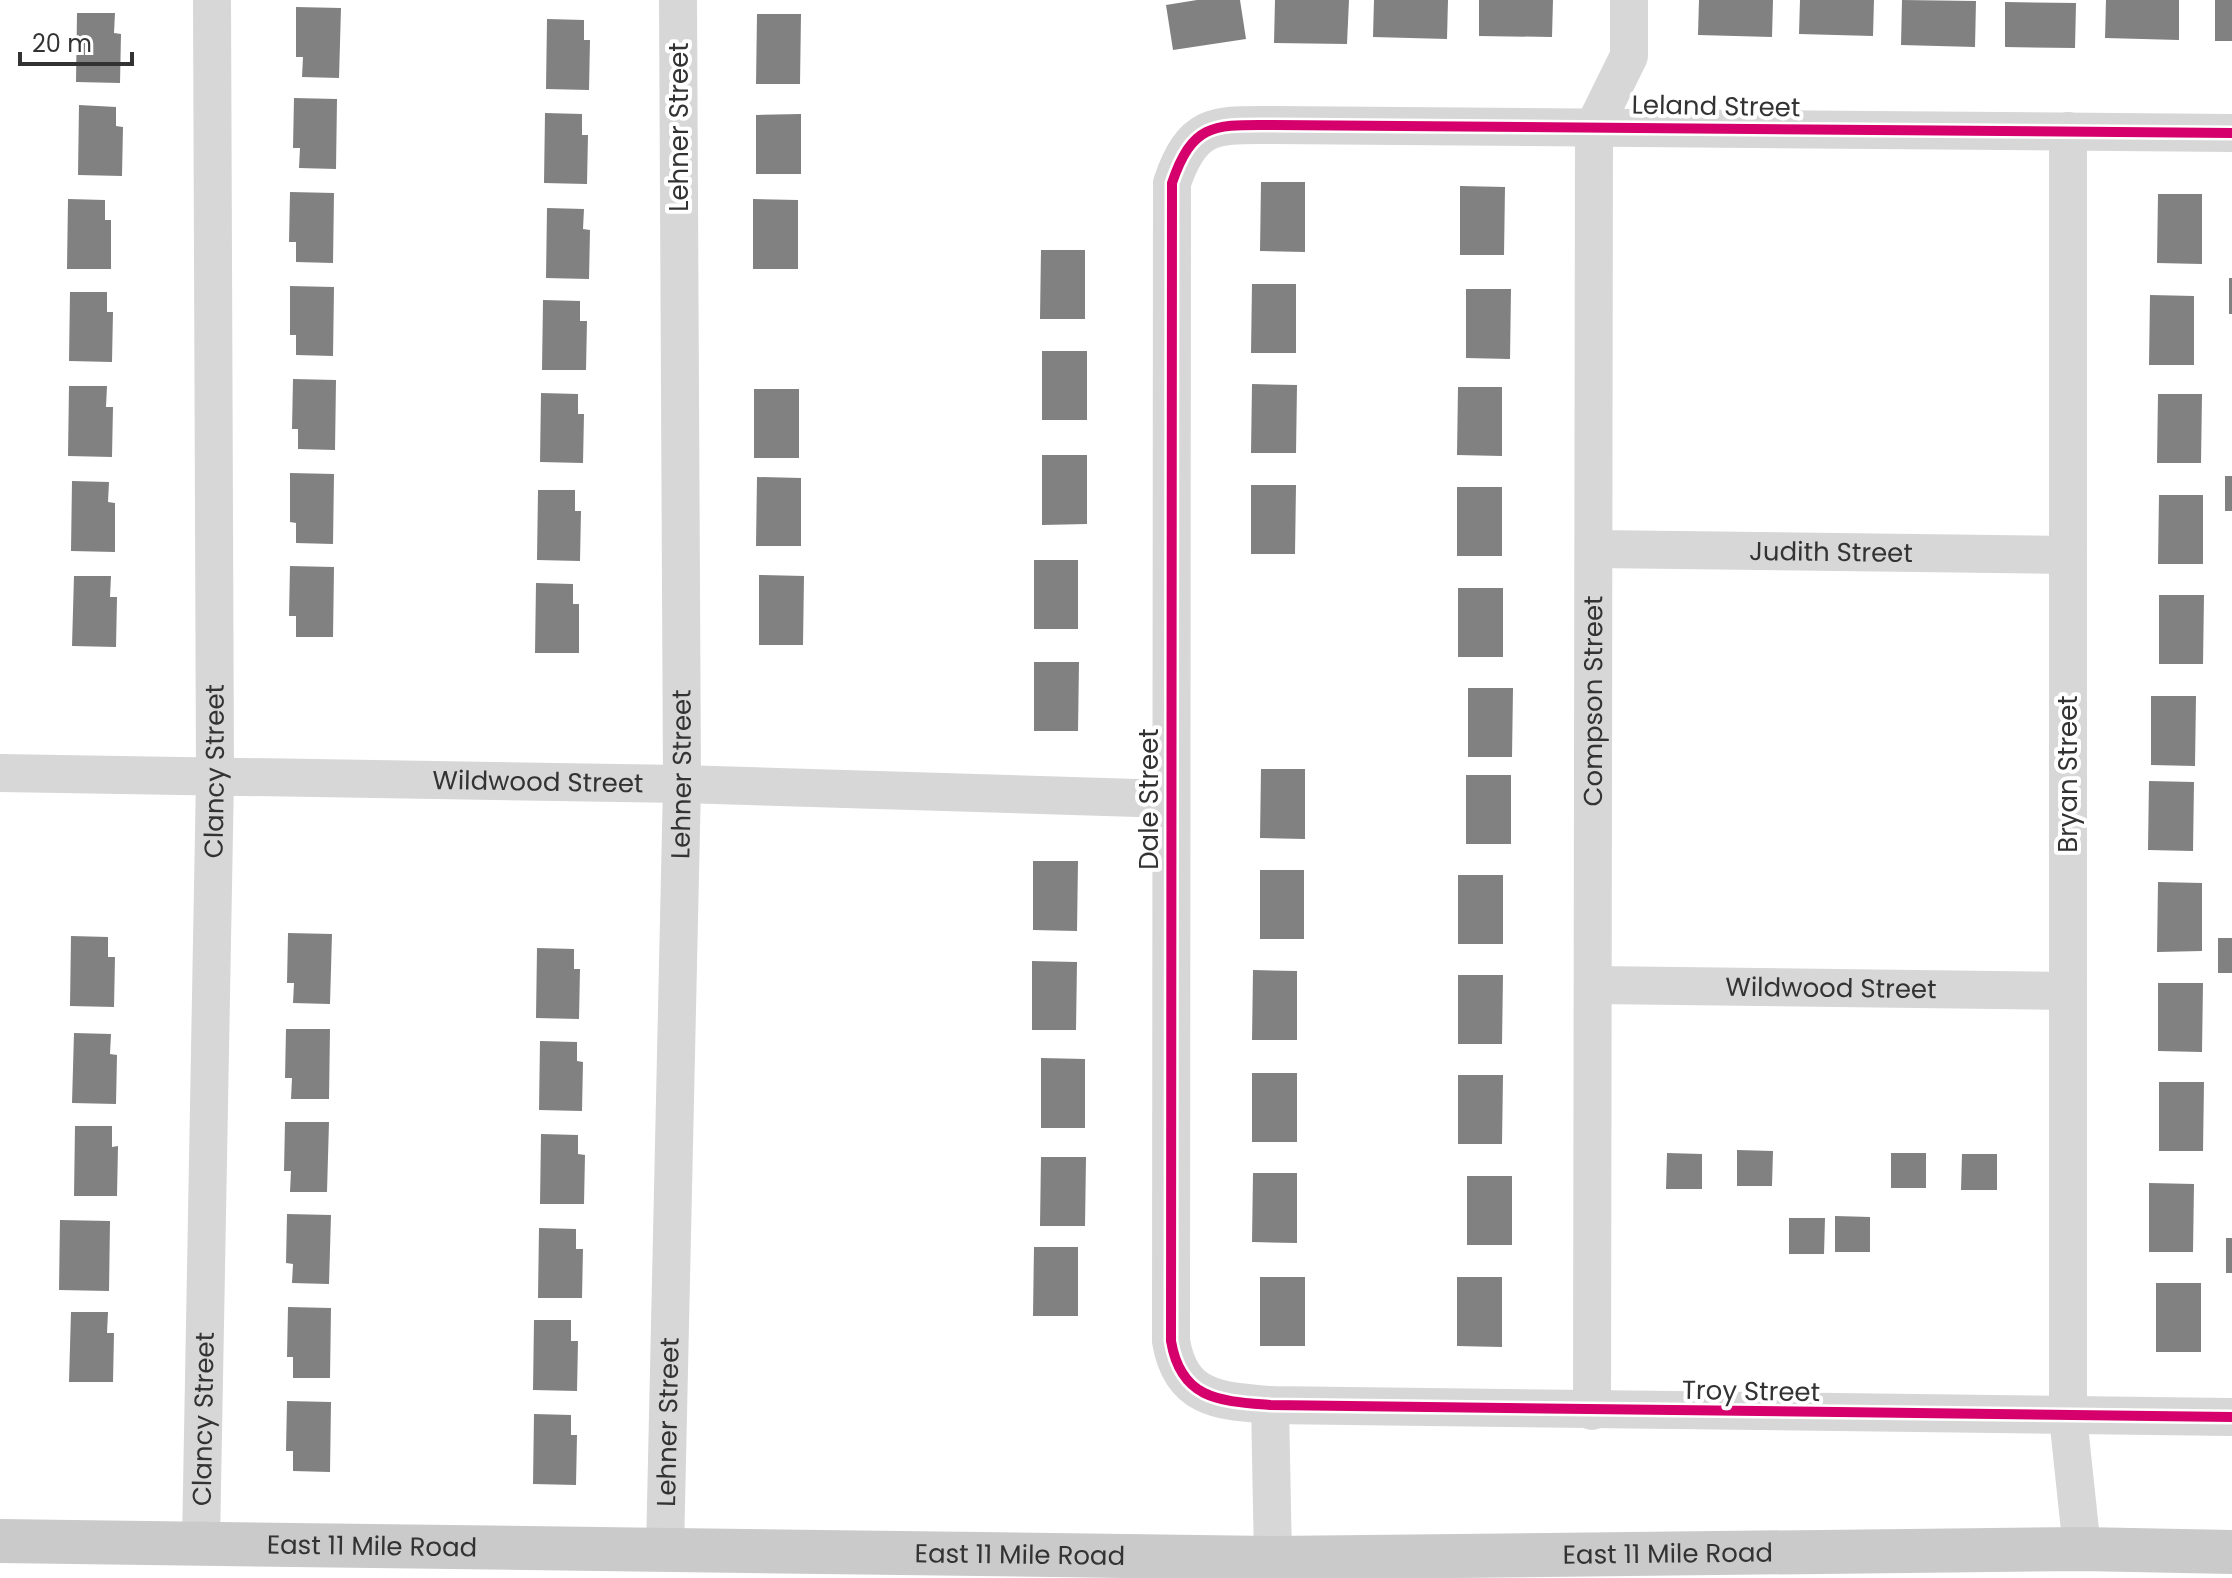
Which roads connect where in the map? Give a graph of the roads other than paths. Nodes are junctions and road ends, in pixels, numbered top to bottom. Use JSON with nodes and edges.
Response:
{"nodes":[{"id":1,"x":212,"y":0,"type":"edge"},
{"id":2,"x":678,"y":0,"type":"edge"},
{"id":3,"x":1629,"y":0,"type":"edge"},
{"id":4,"x":1594,"y":127,"type":"junction"},
{"id":5,"x":2068,"y":131,"type":"junction"},
{"id":6,"x":1200,"y":133,"type":"joint"},
{"id":7,"x":2232,"y":133,"type":"edge"},
{"id":8,"x":1595,"y":549,"type":"junction"},
{"id":9,"x":2068,"y":555,"type":"junction"},
{"id":10,"x":0,"y":773,"type":"edge"},
{"id":11,"x":215,"y":777,"type":"junction"},
{"id":12,"x":682,"y":784,"type":"junction"},
{"id":13,"x":1170,"y":799,"type":"junction"},
{"id":14,"x":1595,"y":985,"type":"junction"},
{"id":15,"x":2068,"y":991,"type":"junction"},
{"id":16,"x":1270,"y":1405,"type":"junction"},
{"id":17,"x":1592,"y":1411,"type":"junction"},
{"id":18,"x":2068,"y":1417,"type":"junction"},
{"id":19,"x":2232,"y":1417,"type":"edge"},
{"id":20,"x":0,"y":1541,"type":"edge"},
{"id":21,"x":201,"y":1543,"type":"junction"},
{"id":22,"x":2082,"y":1549,"type":"junction"},
{"id":23,"x":665,"y":1550,"type":"junction"},
{"id":24,"x":2232,"y":1552,"type":"edge"},
{"id":25,"x":1273,"y":1558,"type":"junction"}],
"edges":[{"from":1,"to":11,"type":"street","name":"Clancy Street"},
{"from":2,"to":12,"type":"street","name":"Lehner Street"},
{"from":3,"to":4,"type":"street","name":"Compson Street"},
{"from":4,"to":5,"type":"street","name":"Leland Street"},
{"from":4,"to":6,"type":"street","name":"Leland Street"},
{"from":4,"to":8,"type":"street","name":"Compson Street"},
{"from":5,"to":7,"type":"street","name":"Leland Street"},
{"from":5,"to":9,"type":"street","name":"Bryan Street"},
{"from":6,"to":13,"type":"street","name":"Dale Street"},
{"from":8,"to":9,"type":"street","name":"Judith Street"},
{"from":8,"to":14,"type":"street","name":"Compson Street"},
{"from":9,"to":15,"type":"street","name":"Bryan Street"},
{"from":10,"to":11,"type":"street","name":"Wildwood Street"},
{"from":11,"to":12,"type":"street","name":"Wildwood Street"},
{"from":11,"to":21,"type":"street","name":"Clancy Street"},
{"from":12,"to":13,"type":"street","name":"Wildwood Street"},
{"from":12,"to":23,"type":"street","name":"Lehner Street"},
{"from":13,"to":16,"type":"street","name":"Dale Street"},
{"from":14,"to":15,"type":"street","name":"Wildwood Street"},
{"from":14,"to":17,"type":"street","name":"Compson Street"},
{"from":15,"to":18,"type":"street","name":"Bryan Street"},
{"from":16,"to":17,"type":"street","name":"Troy Street"},
{"from":16,"to":25,"type":"street"},
{"from":17,"to":18,"type":"street","name":"Troy Street"},
{"from":18,"to":19,"type":"street","name":"Troy Street"},
{"from":18,"to":22,"type":"street","name":"Bryan Street"},
{"from":20,"to":21,"type":"main road","name":"East 11 Mile Road"},
{"from":21,"to":23,"type":"main road","name":"East 11 Mile Road"},
{"from":22,"to":24,"type":"main road","name":"East 11 Mile Road"},
{"from":22,"to":25,"type":"main road","name":"East 11 Mile Road"},
{"from":23,"to":25,"type":"main road","name":"East 11 Mile Road"}]}
